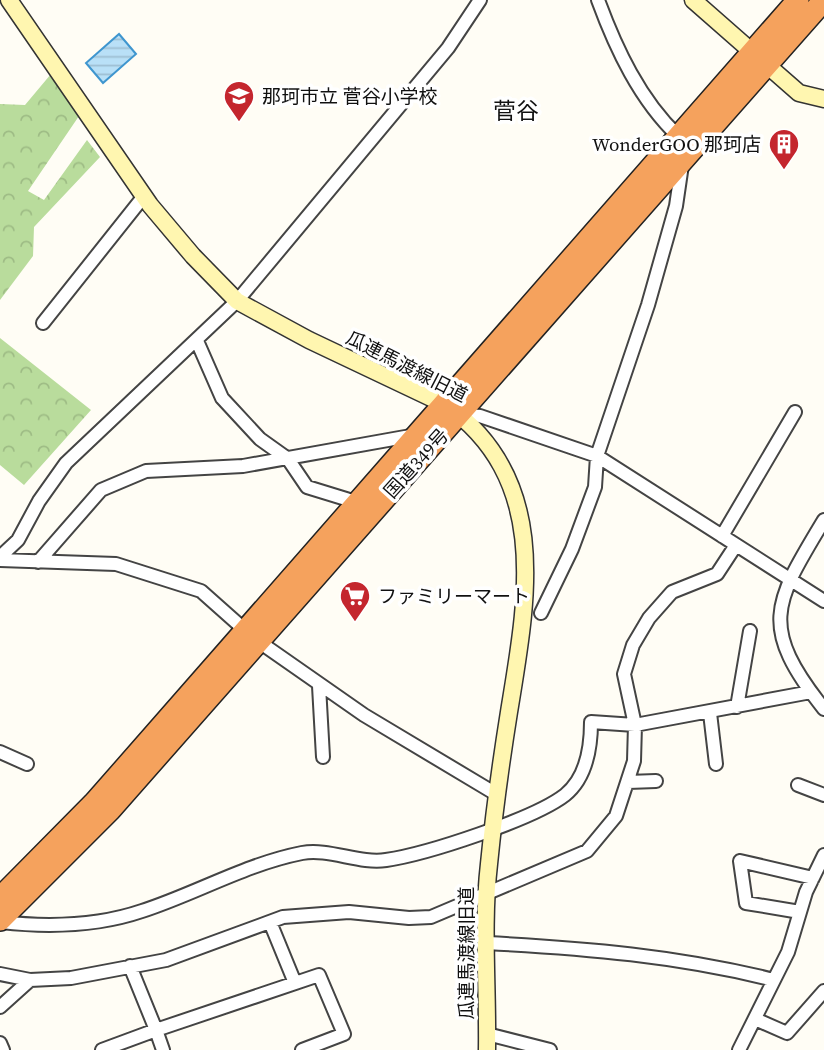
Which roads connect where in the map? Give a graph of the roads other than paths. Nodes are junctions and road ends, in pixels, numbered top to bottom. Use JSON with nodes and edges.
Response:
{"nodes":[{"id":1,"x":480,"y":0,"type":"edge"},
{"id":2,"x":598,"y":0,"type":"edge"},
{"id":3,"x":693,"y":0,"type":"edge"},
{"id":4,"x":797,"y":0,"type":"edge"},
{"id":5,"x":824,"y":0,"type":"edge"},
{"id":6,"x":8,"y":2,"type":"edge"},
{"id":7,"x":760,"y":58,"type":"junction"},
{"id":8,"x":824,"y":99,"type":"edge"},
{"id":9,"x":678,"y":136,"type":"junction"},
{"id":10,"x":682,"y":162,"type":"junction"},
{"id":11,"x":144,"y":196,"type":"junction"},
{"id":12,"x":237,"y":301,"type":"junction"},
{"id":13,"x":43,"y":323,"type":"dead end"},
{"id":14,"x":197,"y":341,"type":"junction"},
{"id":15,"x":453,"y":410,"type":"junction"},
{"id":16,"x":795,"y":412,"type":"dead end"},
{"id":17,"x":420,"y":434,"type":"junction"},
{"id":18,"x":597,"y":456,"type":"junction"},
{"id":19,"x":288,"y":459,"type":"junction"},
{"id":20,"x":359,"y":503,"type":"junction"},
{"id":21,"x":824,"y":520,"type":"edge"},
{"id":22,"x":722,"y":536,"type":"junction"},
{"id":23,"x":736,"y":545,"type":"junction"},
{"id":24,"x":0,"y":559,"type":"edge"},
{"id":25,"x":38,"y":562,"type":"junction"},
{"id":26,"x":788,"y":580,"type":"junction"},
{"id":27,"x":824,"y":601,"type":"edge"},
{"id":28,"x":541,"y":614,"type":"dead end"},
{"id":29,"x":750,"y":631,"type":"dead end"},
{"id":30,"x":252,"y":636,"type":"junction"},
{"id":31,"x":319,"y":686,"type":"junction"},
{"id":32,"x":811,"y":692,"type":"junction"},
{"id":33,"x":737,"y":706,"type":"junction"},
{"id":34,"x":824,"y":709,"type":"edge"},
{"id":35,"x":709,"y":713,"type":"junction"},
{"id":36,"x":635,"y":725,"type":"junction"},
{"id":37,"x":0,"y":752,"type":"edge"},
{"id":38,"x":323,"y":757,"type":"dead end"},
{"id":39,"x":27,"y":764,"type":"dead end"},
{"id":40,"x":716,"y":764,"type":"dead end"},
{"id":41,"x":656,"y":781,"type":"dead end"},
{"id":42,"x":628,"y":782,"type":"junction"},
{"id":43,"x":798,"y":785,"type":"dead end"},
{"id":44,"x":496,"y":794,"type":"junction"},
{"id":45,"x":824,"y":795,"type":"edge"},
{"id":46,"x":492,"y":829,"type":"junction"},
{"id":47,"x":824,"y":855,"type":"edge"},
{"id":48,"x":813,"y":878,"type":"junction"},
{"id":49,"x":487,"y":891,"type":"junction"},
{"id":50,"x":0,"y":898,"type":"edge"},
{"id":51,"x":800,"y":912,"type":"junction"},
{"id":52,"x":0,"y":921,"type":"edge"},
{"id":53,"x":270,"y":922,"type":"junction"},
{"id":54,"x":487,"y":943,"type":"junction"},
{"id":55,"x":130,"y":967,"type":"junction"},
{"id":56,"x":0,"y":974,"type":"edge"},
{"id":57,"x":30,"y":980,"type":"junction"},
{"id":58,"x":774,"y":980,"type":"junction"},
{"id":59,"x":295,"y":983,"type":"junction"},
{"id":60,"x":824,"y":991,"type":"edge"},
{"id":61,"x":0,"y":1007,"type":"edge"},
{"id":62,"x":755,"y":1019,"type":"junction"},
{"id":63,"x":156,"y":1030,"type":"junction"},
{"id":64,"x":487,"y":1042,"type":"edge"},
{"id":65,"x":0,"y":1043,"type":"edge"},
{"id":66,"x":3,"y":1050,"type":"edge"},
{"id":67,"x":102,"y":1050,"type":"edge"},
{"id":68,"x":163,"y":1050,"type":"edge"},
{"id":69,"x":302,"y":1050,"type":"edge"},
{"id":70,"x":550,"y":1050,"type":"edge"},
{"id":71,"x":739,"y":1050,"type":"edge"}],
"edges":[{"from":1,"to":12,"type":"street"},
{"from":2,"to":9,"type":"street"},
{"from":3,"to":7,"type":"street"},
{"from":4,"to":7,"type":"highway","name":"国道349号"},
{"from":5,"to":7,"type":"highway","name":"国道349号"},
{"from":6,"to":11,"type":"street","name":"瓜連馬渡線旧道"},
{"from":7,"to":8,"type":"street"},
{"from":7,"to":9,"type":"highway","name":"国道349号"},
{"from":7,"to":10,"type":"highway","name":"国道349号"},
{"from":9,"to":15,"type":"highway","name":"国道349号"},
{"from":10,"to":15,"type":"highway","name":"国道349号"},
{"from":10,"to":18,"type":"street"},
{"from":11,"to":12,"type":"street","name":"瓜連馬渡線旧道"},
{"from":11,"to":13,"type":"street"},
{"from":12,"to":14,"type":"street"},
{"from":12,"to":15,"type":"street","name":"瓜連馬渡線旧道"},
{"from":14,"to":19,"type":"street"},
{"from":14,"to":24,"type":"street"},
{"from":15,"to":17,"type":"highway","name":"国道349号"},
{"from":15,"to":18,"type":"street"},
{"from":15,"to":30,"type":"highway","name":"国道349号"},
{"from":15,"to":44,"type":"street","name":"瓜連馬渡線旧道"},
{"from":16,"to":22,"type":"street"},
{"from":17,"to":19,"type":"street"},
{"from":17,"to":20,"type":"highway","name":"国道349号"},
{"from":18,"to":22,"type":"street"},
{"from":18,"to":28,"type":"street"},
{"from":19,"to":20,"type":"street"},
{"from":19,"to":25,"type":"street"},
{"from":20,"to":30,"type":"highway","name":"国道349号"},
{"from":21,"to":26,"type":"street"},
{"from":22,"to":23,"type":"street"},
{"from":23,"to":26,"type":"street"},
{"from":23,"to":36,"type":"street"},
{"from":24,"to":25,"type":"street"},
{"from":25,"to":30,"type":"street"},
{"from":26,"to":27,"type":"street"},
{"from":26,"to":32,"type":"street"},
{"from":29,"to":33,"type":"street"},
{"from":30,"to":31,"type":"street"},
{"from":30,"to":50,"type":"highway","name":"国道349号"},
{"from":30,"to":52,"type":"highway","name":"国道349号"},
{"from":31,"to":38,"type":"street"},
{"from":31,"to":44,"type":"street"},
{"from":32,"to":33,"type":"street"},
{"from":32,"to":34,"type":"street"},
{"from":33,"to":35,"type":"street"},
{"from":35,"to":36,"type":"street"},
{"from":35,"to":40,"type":"street"},
{"from":36,"to":42,"type":"street"},
{"from":36,"to":46,"type":"street"},
{"from":37,"to":39,"type":"street"},
{"from":41,"to":42,"type":"street"},
{"from":42,"to":49,"type":"street"},
{"from":43,"to":45,"type":"street"},
{"from":44,"to":46,"type":"street","name":"瓜連馬渡線旧道"},
{"from":46,"to":49,"type":"street","name":"瓜連馬渡線旧道"},
{"from":46,"to":52,"type":"street"},
{"from":47,"to":48,"type":"street"},
{"from":48,"to":51,"type":"street"},
{"from":48,"to":51,"type":"street"},
{"from":49,"to":53,"type":"street"},
{"from":49,"to":54,"type":"street","name":"瓜連馬渡線旧道"},
{"from":51,"to":58,"type":"street"},
{"from":53,"to":55,"type":"street"},
{"from":53,"to":59,"type":"street"},
{"from":54,"to":58,"type":"street"},
{"from":54,"to":64,"type":"street","name":"瓜連馬渡線旧道"},
{"from":55,"to":57,"type":"street"},
{"from":55,"to":63,"type":"street"},
{"from":56,"to":57,"type":"street"},
{"from":57,"to":61,"type":"street"},
{"from":58,"to":62,"type":"street"},
{"from":59,"to":63,"type":"street"},
{"from":59,"to":69,"type":"street"},
{"from":60,"to":62,"type":"street"},
{"from":62,"to":71,"type":"street"},
{"from":63,"to":67,"type":"street"},
{"from":63,"to":68,"type":"street"},
{"from":64,"to":70,"type":"street"},
{"from":65,"to":66,"type":"street"}]}
